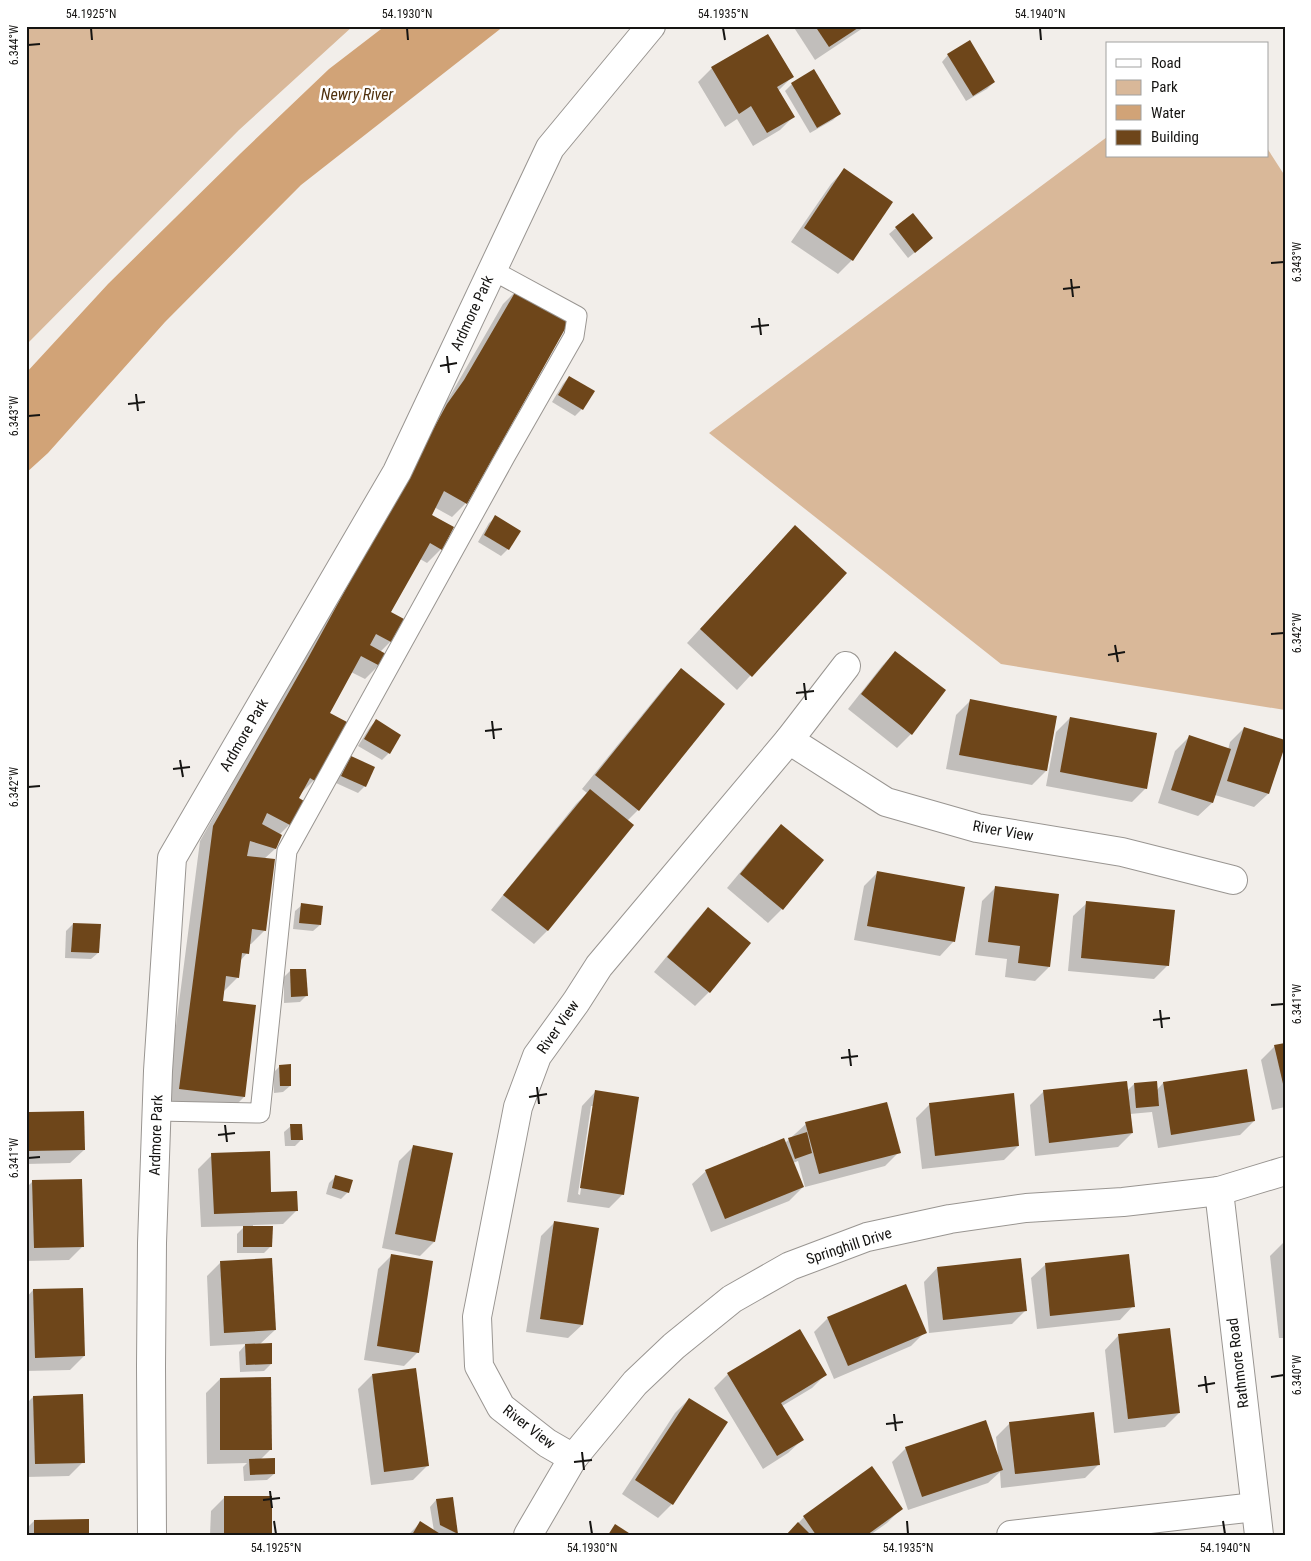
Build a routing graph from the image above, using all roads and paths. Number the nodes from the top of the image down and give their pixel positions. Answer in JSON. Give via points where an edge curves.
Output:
{"nodes":[{"id":1,"x":650,"y":26,"type":"edge"},
{"id":2,"x":492,"y":270,"type":"junction"},
{"id":3,"x":846,"y":666,"type":"dead end"},
{"id":4,"x":789,"y":740,"type":"junction"},
{"id":5,"x":1233,"y":880,"type":"dead end"},
{"id":6,"x":156,"y":1111,"type":"junction"},
{"id":7,"x":1285,"y":1171,"type":"edge"},
{"id":8,"x":1219,"y":1191,"type":"junction"},
{"id":9,"x":573,"y":1458,"type":"junction"},
{"id":10,"x":1255,"y":1507,"type":"junction"},
{"id":11,"x":152,"y":1535,"type":"edge"},
{"id":12,"x":528,"y":1535,"type":"edge"},
{"id":13,"x":1011,"y":1535,"type":"edge"},
{"id":14,"x":1259,"y":1535,"type":"edge"}],
"edges":[{"from":1,"to":2,"type":"street","name":"Ardmore Park","via":[[550,148]]},
{"from":2,"to":6,"type":"street","name":"Ardmore Park","via":[[397,472],[172,858]]},
{"from":2,"to":6,"type":"lane","via":[[577,316],[574,336],[287,851],[260,1113]]},
{"from":3,"to":4,"type":"street","name":"River View"},
{"from":4,"to":5,"type":"street","name":"River View","via":[[886,802],[976,828],[1122,852]]},
{"from":4,"to":9,"type":"street","name":"River View","via":[[599,966],[537,1056],[518,1106],[477,1318],[479,1366],[501,1407],[547,1443]]},
{"from":6,"to":11,"type":"street","name":"Ardmore Park","via":[[151,1348]]},
{"from":7,"to":8,"type":"street","name":"Springhill Drive"},
{"from":8,"to":9,"type":"street","name":"Springhill Drive","via":[[1026,1208],[950,1219],[867,1237],[790,1266],[732,1300],[674,1346],[635,1383]]},
{"from":8,"to":10,"type":"street","name":"Rathmore Road"},
{"from":9,"to":12,"type":"street","name":"Springhill Drive"},
{"from":10,"to":13,"type":"street"},
{"from":10,"to":14,"type":"street","name":"Rathmore Road"}]}
